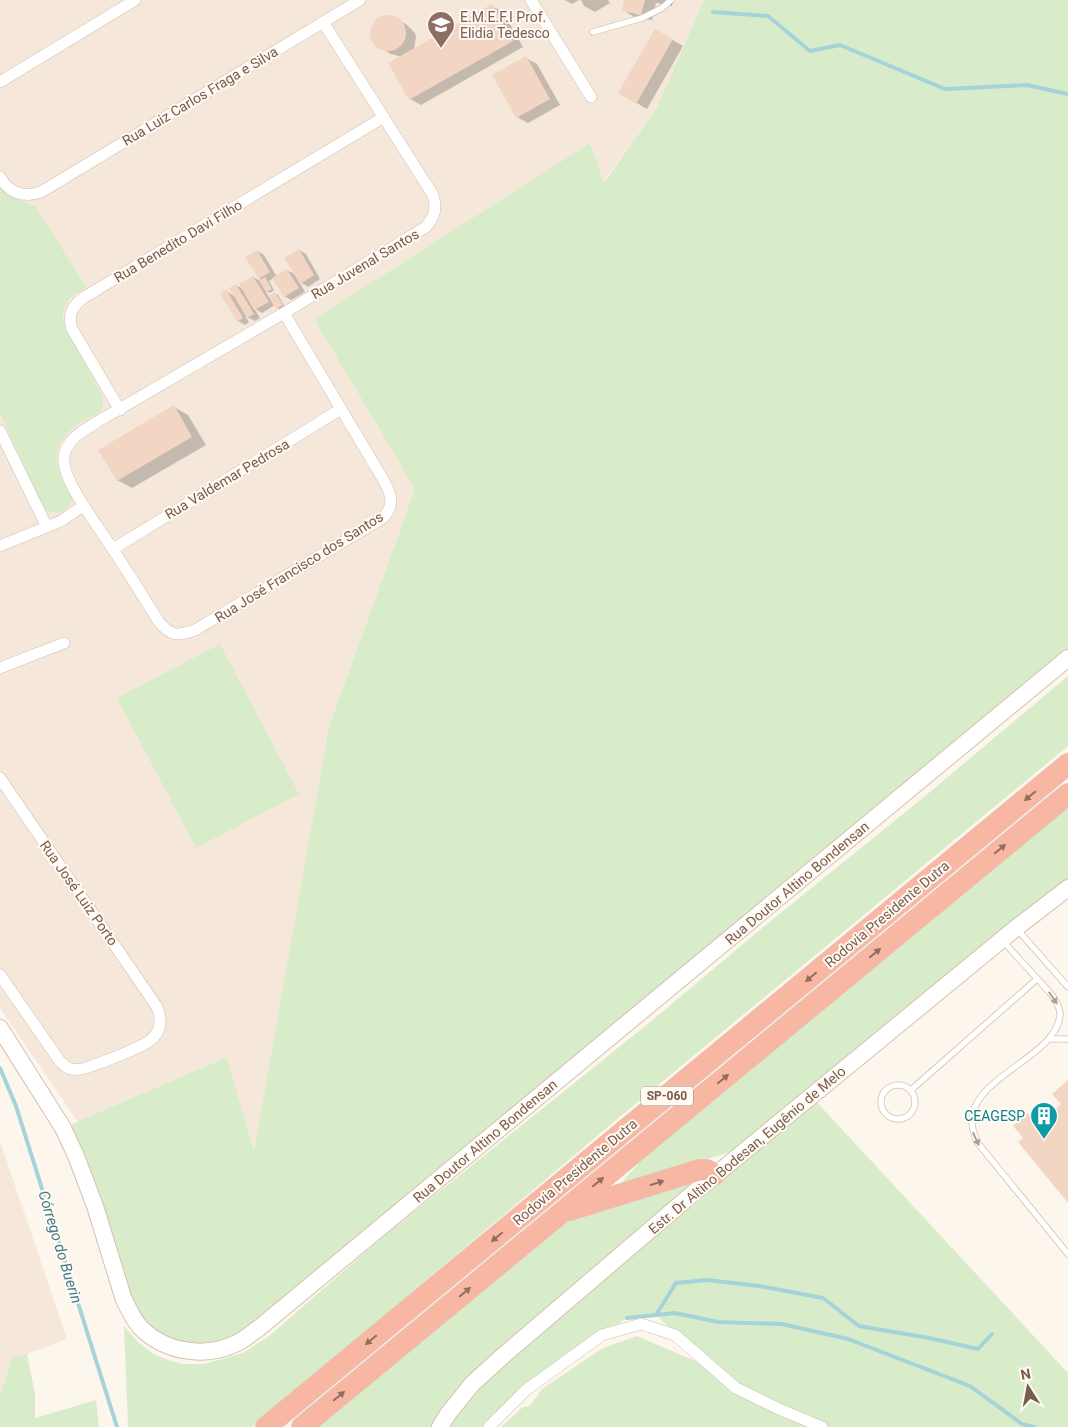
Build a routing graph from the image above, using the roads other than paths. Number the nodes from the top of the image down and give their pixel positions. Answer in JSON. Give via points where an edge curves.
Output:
{"nodes":[{"id":1,"x":135,"y":0,"type":"edge"},
{"id":2,"x":360,"y":0,"type":"edge"},
{"id":3,"x":531,"y":0,"type":"edge"},
{"id":4,"x":671,"y":0,"type":"edge"},
{"id":5,"x":324,"y":22,"type":"junction"},
{"id":6,"x":593,"y":32,"type":"dead end"},
{"id":7,"x":0,"y":82,"type":"edge"},
{"id":8,"x":590,"y":97,"type":"dead end"},
{"id":9,"x":384,"y":117,"type":"junction"},
{"id":10,"x":0,"y":177,"type":"edge"},
{"id":11,"x":284,"y":312,"type":"junction"},
{"id":12,"x":341,"y":409,"type":"junction"},
{"id":13,"x":120,"y":410,"type":"junction"},
{"id":14,"x":0,"y":431,"type":"edge"},
{"id":15,"x":83,"y":506,"type":"junction"},
{"id":16,"x":47,"y":527,"type":"junction"},
{"id":17,"x":0,"y":546,"type":"edge"},
{"id":18,"x":113,"y":549,"type":"junction"},
{"id":19,"x":64,"y":643,"type":"dead end"},
{"id":20,"x":1068,"y":658,"type":"edge"},
{"id":21,"x":0,"y":668,"type":"edge"},
{"id":22,"x":1068,"y":764,"type":"edge"},
{"id":23,"x":0,"y":778,"type":"edge"},
{"id":24,"x":1068,"y":794,"type":"edge"},
{"id":25,"x":1068,"y":888,"type":"edge"},
{"id":26,"x":1016,"y":928,"type":"junction"},
{"id":27,"x":1002,"y":940,"type":"junction"},
{"id":28,"x":0,"y":974,"type":"edge"},
{"id":29,"x":1037,"y":979,"type":"junction"},
{"id":30,"x":1068,"y":987,"type":"edge"},
{"id":31,"x":0,"y":1028,"type":"edge"},
{"id":32,"x":1050,"y":1039,"type":"junction"},
{"id":33,"x":1068,"y":1039,"type":"edge"},
{"id":34,"x":911,"y":1090,"type":"junction"},
{"id":35,"x":714,"y":1176,"type":"junction"},
{"id":36,"x":560,"y":1214,"type":"junction"},
{"id":37,"x":1068,"y":1254,"type":"edge"},
{"id":38,"x":266,"y":1427,"type":"edge"},
{"id":39,"x":302,"y":1427,"type":"edge"},
{"id":40,"x":440,"y":1427,"type":"edge"},
{"id":41,"x":489,"y":1427,"type":"edge"},
{"id":42,"x":822,"y":1427,"type":"edge"}],
"edges":[{"from":1,"to":7,"type":"street"},
{"from":2,"to":5,"type":"street","name":"Rua Luiz Carlos Fraga e Silva"},
{"from":3,"to":8,"type":"street"},
{"from":4,"to":6,"type":"lane","via":[[642,18]]},
{"from":5,"to":9,"type":"street","name":"Rua Juvenal Santos"},
{"from":5,"to":10,"type":"street","name":"Rua Luiz Carlos Fraga e Silva","via":[[41,192],[33,195],[15,193]]},
{"from":9,"to":11,"type":"street","name":"Rua Juvenal Santos","via":[[433,195],[434,217],[426,227]]},
{"from":9,"to":13,"type":"street","name":"Rua Benedito Davi Filho","via":[[75,304],[70,313],[72,329]]},
{"from":11,"to":12,"type":"street","name":"Rua José Francisco dos Santos"},
{"from":11,"to":13,"type":"street","name":"Rua Juvenal Santos"},
{"from":12,"to":18,"type":"street","name":"Rua Valdemar Pedrosa"},
{"from":12,"to":18,"type":"street","name":"Rua José Francisco dos Santos","via":[[388,489],[390,509],[383,518],[195,630],[181,634],[168,632],[159,622]]},
{"from":13,"to":15,"type":"street","name":"Rua Juvenal Santos","via":[[97,422],[67,446],[64,468]]},
{"from":14,"to":16,"type":"street"},
{"from":15,"to":16,"type":"street"},
{"from":15,"to":18,"type":"street","name":"Rua José Francisco dos Santos"},
{"from":16,"to":17,"type":"street"},
{"from":19,"to":21,"type":"street"},
{"from":20,"to":31,"type":"street","name":"Rua Doutor Altino Bondensan","via":[[259,1328],[221,1349],[189,1351],[173,1348],[153,1337],[131,1314],[76,1156],[63,1128]]},
{"from":22,"to":38,"type":"highway","name":"Rodovia Presidente Dutra","number":"SP-060","one_way":true},
{"from":23,"to":28,"type":"street","name":"Rua José Luiz Porto","via":[[157,1007],[160,1026],[155,1037],[146,1044],[96,1065],[71,1069],[59,1060]]},
{"from":36,"to":24,"type":"highway","name":"Rodovia Presidente Dutra","number":"SP-060","one_way":true},
{"from":25,"to":26,"type":"street","name":"Estr. Dr Altino Bodesan, Eugênio de Melo"},
{"from":26,"to":27,"type":"street","name":"Estr. Dr Altino Bodesan, Eugênio de Melo"},
{"from":26,"to":30,"type":"lane"},
{"from":27,"to":29,"type":"lane"},
{"from":27,"to":35,"type":"street","name":"Estr. Dr Altino Bodesan, Eugênio de Melo"},
{"from":29,"to":32,"type":"lane","one_way":true,"via":[[1058,1004],[1060,1015]]},
{"from":29,"to":34,"type":"lane"},
{"from":32,"to":33,"type":"lane"},
{"from":32,"to":37,"type":"lane","one_way":true,"via":[[984,1092],[972,1116],[972,1129],[977,1142]]},
{"from":34,"to":34,"type":"lane","via":[[904,1085],[889,1087],[881,1100],[886,1114],[892,1118],[908,1117],[916,1104]]},
{"from":36,"to":35,"type":"highway","one_way":true,"via":[[699,1170],[710,1170]]},
{"from":35,"to":40,"type":"street","name":"Estr. Dr Altino Bodesan, Eugênio de Melo","via":[[485,1372]]},
{"from":39,"to":36,"type":"highway","name":"Rodovia Presidente Dutra","number":"SP-060","one_way":true},
{"from":41,"to":42,"type":"street","via":[[526,1390],[602,1335],[641,1324],[674,1335],[736,1388]]}]}
